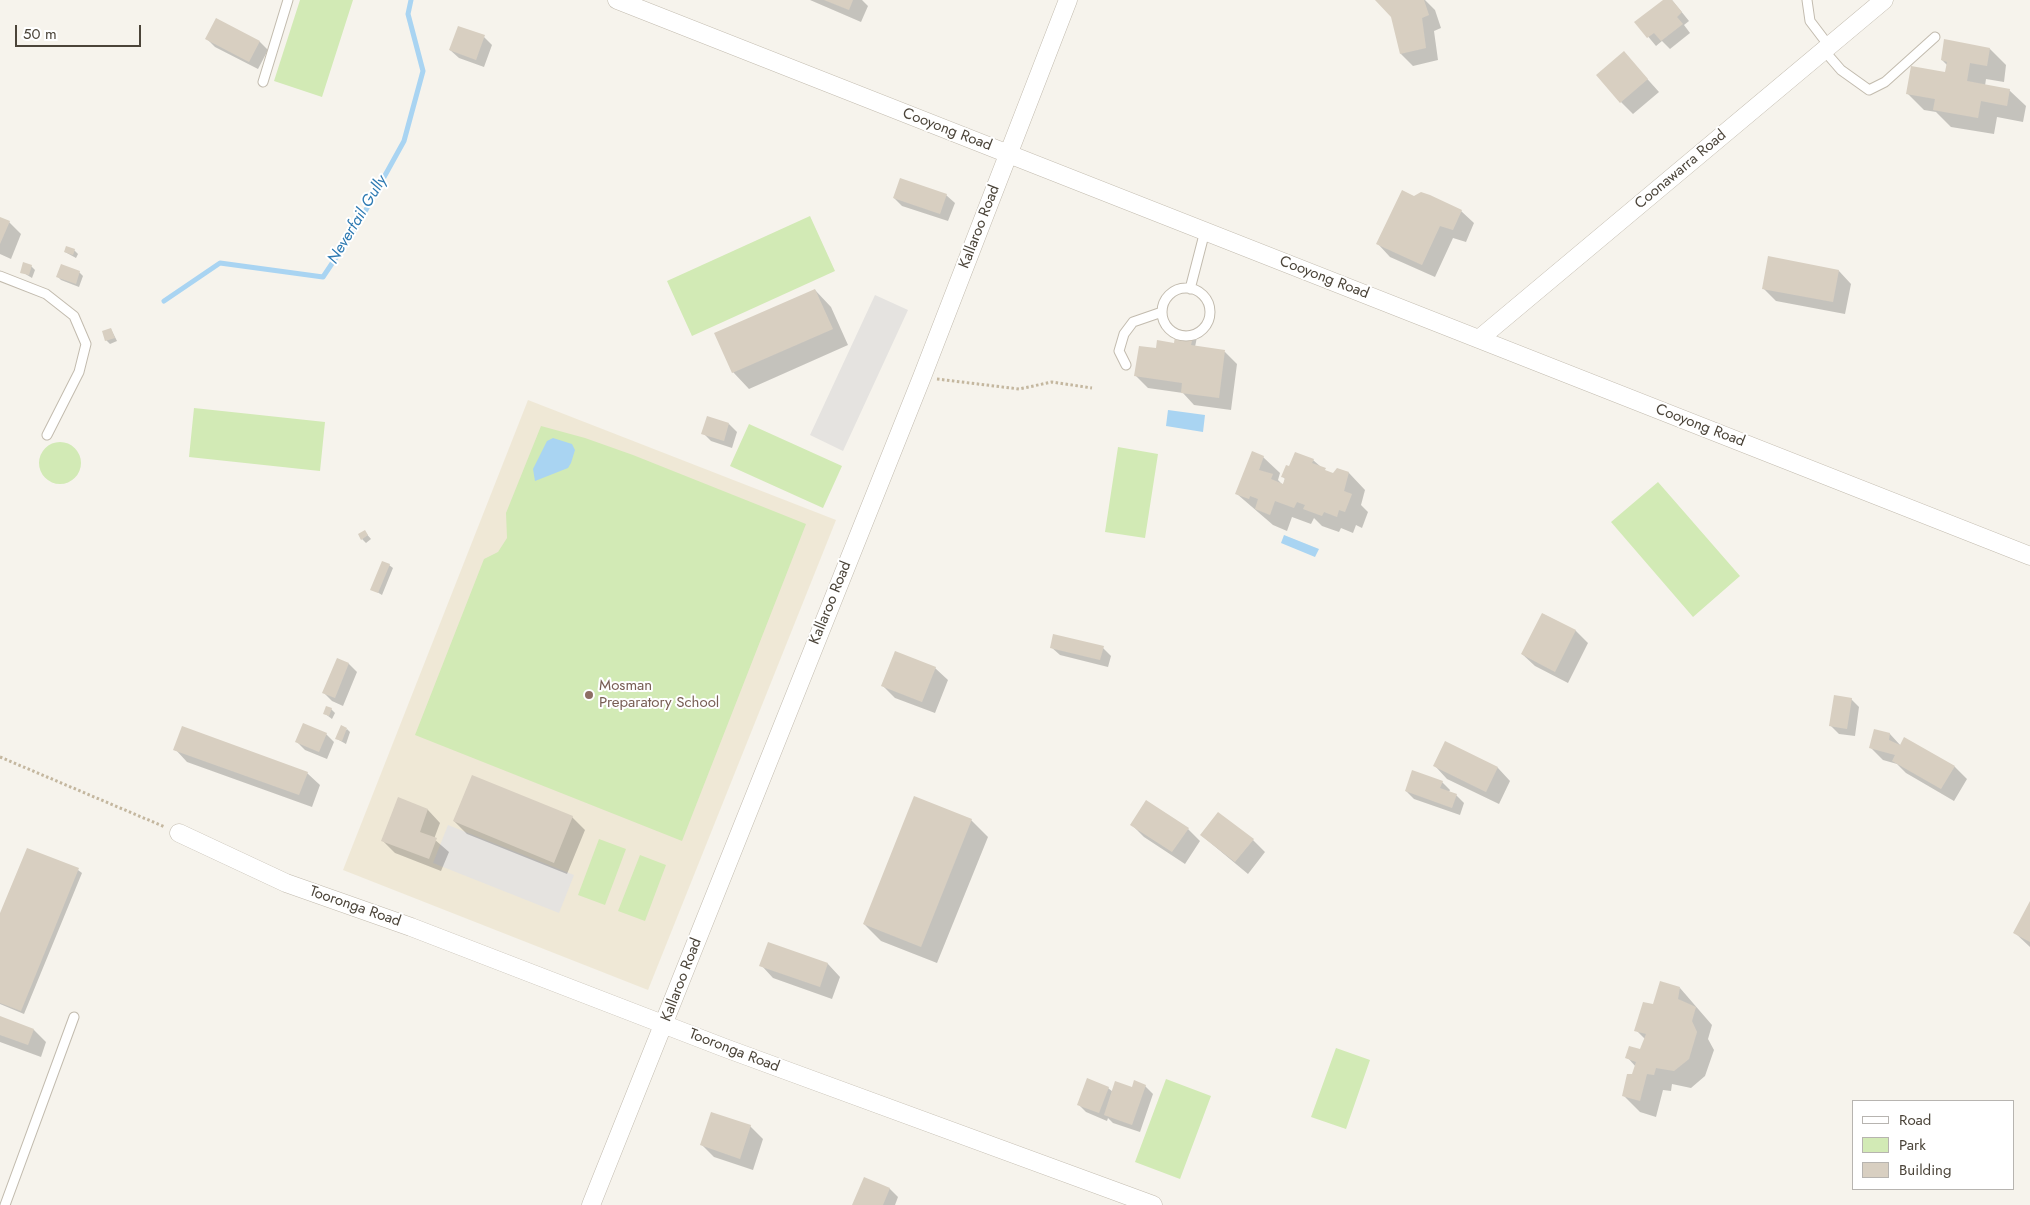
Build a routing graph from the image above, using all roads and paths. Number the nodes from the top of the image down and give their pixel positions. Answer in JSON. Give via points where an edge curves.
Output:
{"nodes":[{"id":1,"x":288,"y":0,"type":"edge"},
{"id":2,"x":617,"y":0,"type":"edge"},
{"id":3,"x":1068,"y":0,"type":"edge"},
{"id":4,"x":1807,"y":0,"type":"edge"},
{"id":5,"x":1884,"y":0,"type":"edge"},
{"id":6,"x":1935,"y":37,"type":"dead end"},
{"id":7,"x":1824,"y":50,"type":"junction"},
{"id":8,"x":263,"y":82,"type":"dead end"},
{"id":9,"x":1008,"y":154,"type":"junction"},
{"id":10,"x":1205,"y":231,"type":"junction"},
{"id":11,"x":0,"y":276,"type":"edge"},
{"id":12,"x":1190,"y":288,"type":"junction"},
{"id":13,"x":1162,"y":312,"type":"junction"},
{"id":14,"x":1479,"y":339,"type":"junction"},
{"id":15,"x":1126,"y":365,"type":"dead end"},
{"id":16,"x":922,"y":377,"type":"junction"},
{"id":17,"x":1092,"y":388,"type":"dead end"},
{"id":18,"x":47,"y":435,"type":"dead end"},
{"id":19,"x":2030,"y":556,"type":"edge"},
{"id":20,"x":0,"y":757,"type":"edge"},
{"id":21,"x":179,"y":833,"type":"joint"},
{"id":22,"x":74,"y":1017,"type":"dead end"},
{"id":23,"x":665,"y":1024,"type":"junction"},
{"id":24,"x":5,"y":1205,"type":"edge"},
{"id":25,"x":591,"y":1205,"type":"edge"},
{"id":26,"x":1152,"y":1205,"type":"edge"}],
"edges":[{"from":1,"to":8,"type":"lane"},
{"from":2,"to":9,"type":"street","name":"Cooyong Road"},
{"from":3,"to":9,"type":"street","name":"Kallaroo Road"},
{"from":4,"to":7,"type":"lane","via":[[1810,21]]},
{"from":5,"to":7,"type":"street","name":"Coonawarra Road"},
{"from":6,"to":7,"type":"lane","via":[[1885,82],[1869,90],[1841,70]]},
{"from":7,"to":14,"type":"street","name":"Coonawarra Road"},
{"from":9,"to":10,"type":"street","name":"Cooyong Road"},
{"from":9,"to":16,"type":"street","name":"Kallaroo Road"},
{"from":10,"to":12,"type":"lane"},
{"from":10,"to":14,"type":"street","name":"Cooyong Road"},
{"from":11,"to":18,"type":"lane","via":[[46,294],[74,316],[86,344],[79,372]]},
{"from":12,"to":13,"type":"lane","via":[[1173,292],[1166,299]]},
{"from":12,"to":13,"type":"lane","via":[[1202,294],[1210,310],[1202,330],[1189,336],[1177,334],[1165,323]]},
{"from":13,"to":15,"type":"lane","via":[[1134,322],[1124,334],[1119,351]]},
{"from":14,"to":19,"type":"street","name":"Cooyong Road"},
{"from":16,"to":17,"type":"path","via":[[1019,389],[1052,382]]},
{"from":16,"to":23,"type":"street","name":"Kallaroo Road","via":[[754,793]]},
{"from":20,"to":21,"type":"path"},
{"from":21,"to":23,"type":"street","name":"Tooronga Road","via":[[286,883]]},
{"from":22,"to":24,"type":"lane"},
{"from":23,"to":25,"type":"street","name":"Kallaroo Road"},
{"from":23,"to":26,"type":"street","name":"Tooronga Road"}]}
